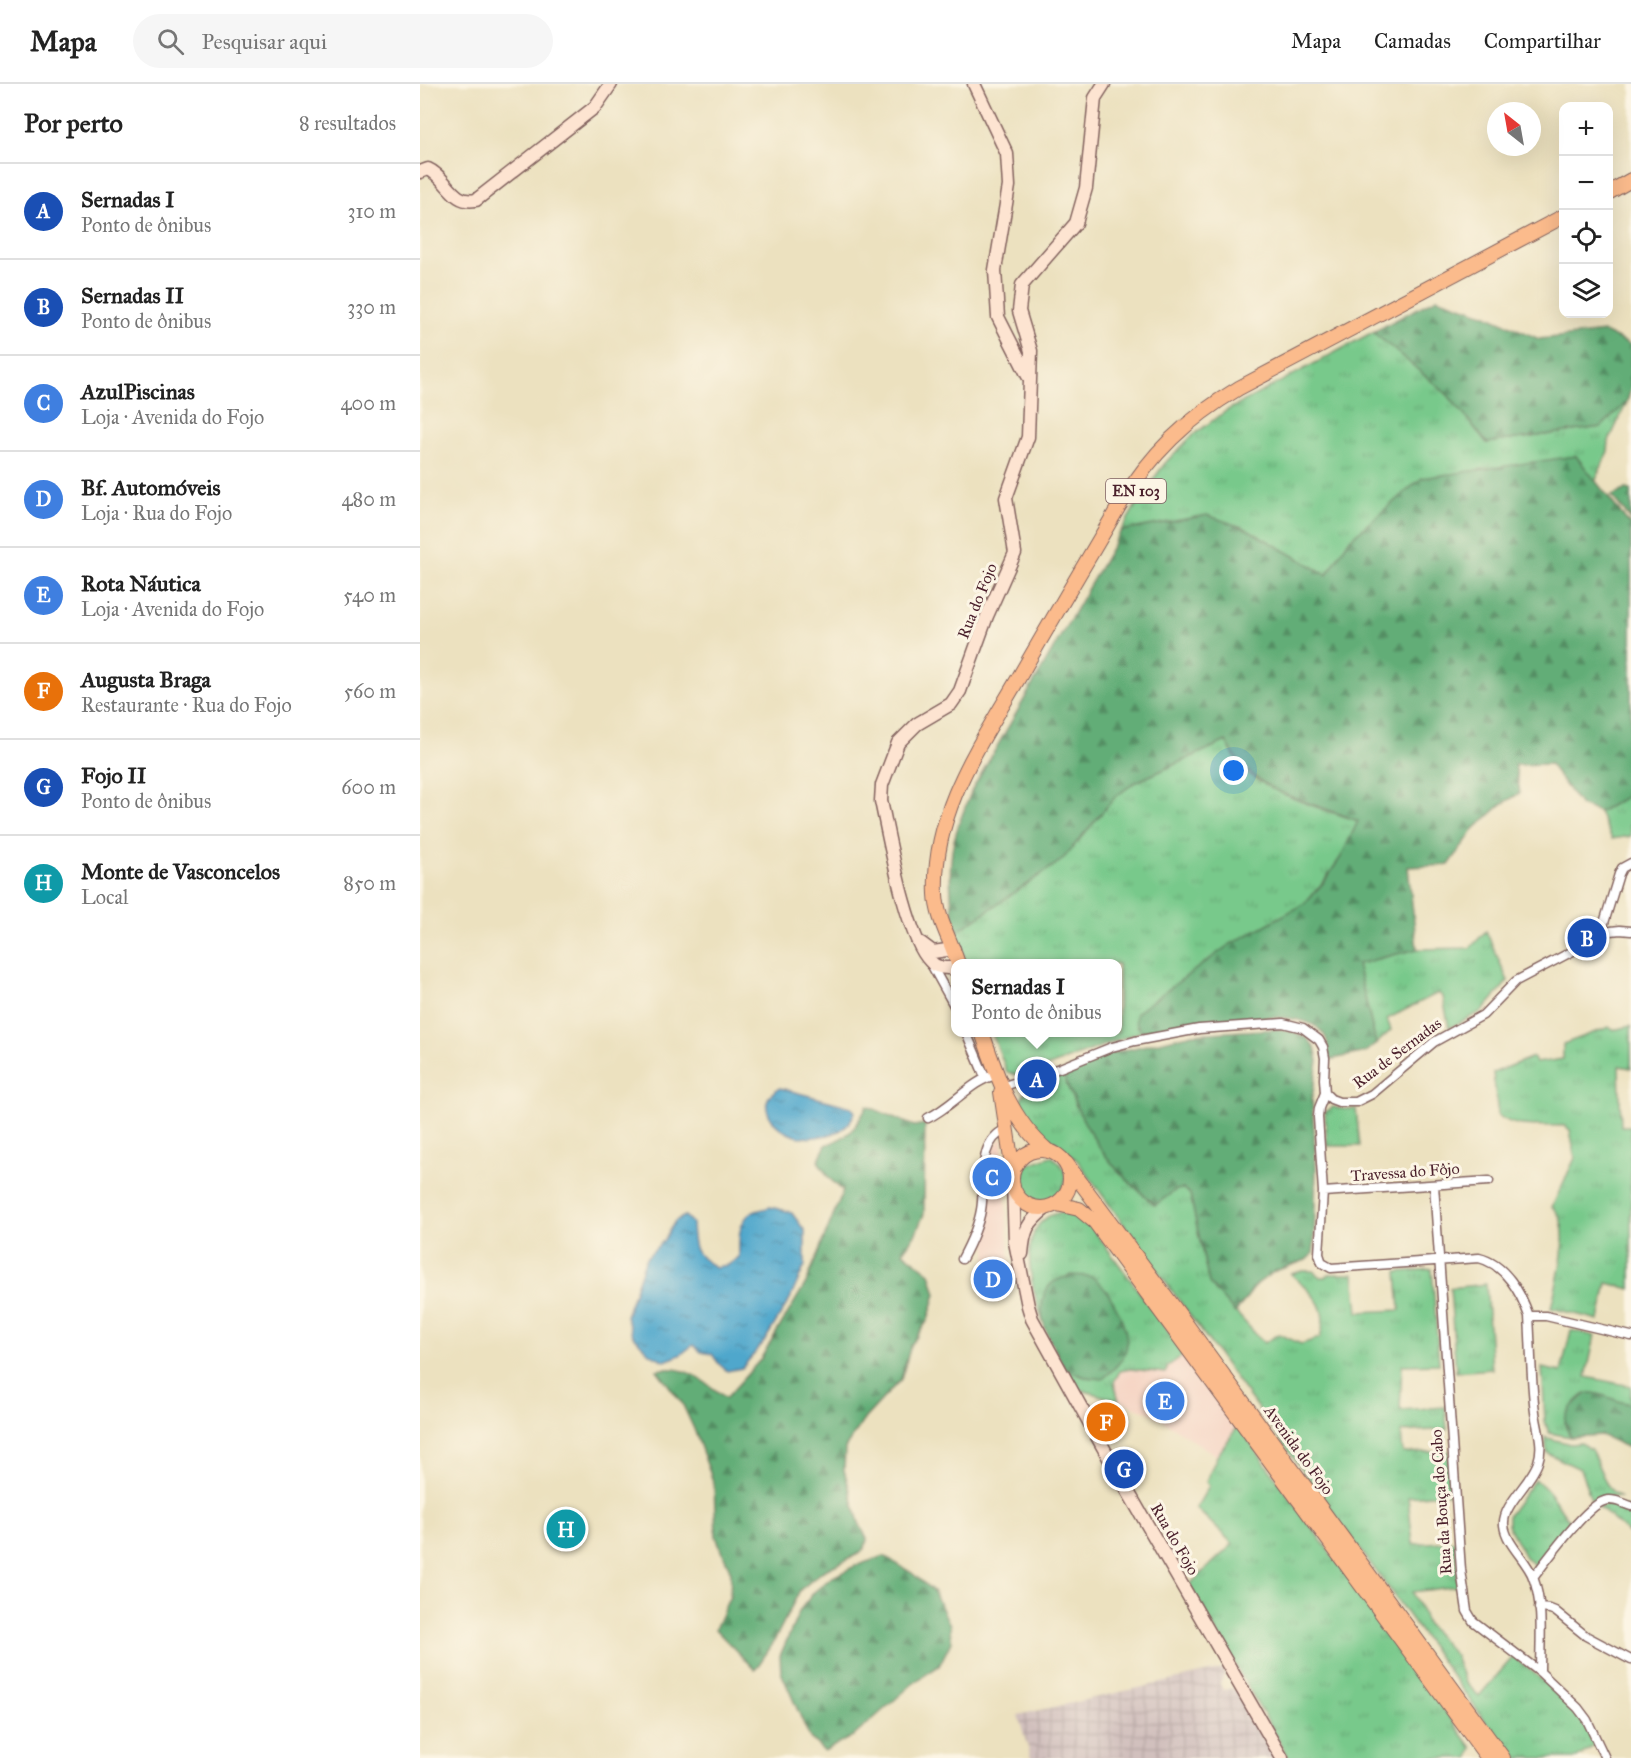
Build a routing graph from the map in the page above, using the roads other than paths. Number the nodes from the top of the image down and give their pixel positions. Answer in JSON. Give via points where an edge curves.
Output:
{"nodes":[{"id":1,"x":611,"y":84,"type":"edge"},
{"id":2,"x":974,"y":84,"type":"edge"},
{"id":3,"x":1104,"y":84,"type":"edge"},
{"id":4,"x":420,"y":172,"type":"edge"},
{"id":5,"x":1631,"y":180,"type":"edge"},
{"id":6,"x":1631,"y":189,"type":"edge"},
{"id":7,"x":1613,"y":190,"type":"edge"},
{"id":8,"x":1613,"y":198,"type":"edge"},
{"id":9,"x":1559,"y":218,"type":"edge"},
{"id":10,"x":1559,"y":226,"type":"edge"},
{"id":11,"x":1029,"y":378,"type":"junction"},
{"id":12,"x":1631,"y":863,"type":"edge"},
{"id":13,"x":1631,"y":931,"type":"edge"},
{"id":14,"x":1600,"y":936,"type":"junction"},
{"id":15,"x":918,"y":941,"type":"junction"},
{"id":16,"x":954,"y":949,"type":"junction"},
{"id":17,"x":957,"y":959,"type":"edge"},
{"id":18,"x":930,"y":961,"type":"junction"},
{"id":19,"x":951,"y":968,"type":"edge"},
{"id":20,"x":951,"y":999,"type":"edge"},
{"id":21,"x":969,"y":1037,"type":"edge"},
{"id":22,"x":983,"y":1037,"type":"edge"},
{"id":23,"x":994,"y":1080,"type":"junction"},
{"id":24,"x":1325,"y":1093,"type":"junction"},
{"id":25,"x":928,"y":1118,"type":"dead end"},
{"id":26,"x":1006,"y":1129,"type":"junction"},
{"id":27,"x":1048,"y":1150,"type":"junction"},
{"id":28,"x":1066,"y":1163,"type":"junction"},
{"id":29,"x":1013,"y":1178,"type":"junction"},
{"id":30,"x":1489,"y":1181,"type":"dead end"},
{"id":31,"x":1434,"y":1185,"type":"junction"},
{"id":32,"x":1323,"y":1192,"type":"junction"},
{"id":33,"x":1051,"y":1206,"type":"junction"},
{"id":34,"x":962,"y":1259,"type":"dead end"},
{"id":35,"x":1439,"y":1260,"type":"junction"},
{"id":36,"x":1021,"y":1268,"type":"junction"},
{"id":37,"x":1529,"y":1316,"type":"junction"},
{"id":38,"x":1631,"y":1336,"type":"edge"},
{"id":39,"x":1631,"y":1506,"type":"edge"},
{"id":40,"x":1533,"y":1578,"type":"junction"},
{"id":41,"x":1539,"y":1608,"type":"junction"},
{"id":42,"x":1631,"y":1660,"type":"edge"},
{"id":43,"x":1540,"y":1672,"type":"junction"},
{"id":44,"x":1282,"y":1758,"type":"edge"},
{"id":45,"x":1488,"y":1758,"type":"edge"},
{"id":46,"x":1503,"y":1758,"type":"edge"},
{"id":47,"x":1605,"y":1758,"type":"edge"}],
"edges":[{"from":1,"to":4,"type":"main road","via":[[595,107],[476,200],[456,196],[434,171]]},
{"from":2,"to":11,"type":"main road","via":[[1007,154],[1009,186],[995,270],[998,317]]},
{"from":3,"to":11,"type":"main road","name":"Rua do Fojo","via":[[1095,98],[1086,188],[1076,223],[1022,285],[1019,311],[1030,351]]},
{"from":5,"to":7,"type":"main road"},
{"from":6,"to":8,"type":"main road"},
{"from":9,"to":16,"type":"main road","number":"EN 103","via":[[1214,403],[1182,428],[1143,469],[954,793],[939,846],[936,895],[940,918]]},
{"from":10,"to":16,"type":"main road","number":"EN 103","via":[[1224,404],[1188,431],[1159,460],[1125,507],[958,803],[945,850],[946,902]]},
{"from":11,"to":15,"type":"main road","name":"Rua do Fojo","via":[[1028,437],[1006,498],[1015,553],[960,691],[951,704],[917,724],[898,742],[882,785],[881,801],[909,921]]},
{"from":12,"to":14,"type":"street","via":[[1618,874]]},
{"from":13,"to":14,"type":"street","name":"Rua de Sernadas"},
{"from":14,"to":24,"type":"street","name":"Rua de Sernadas","via":[[1516,981],[1483,1016],[1434,1042],[1364,1099],[1339,1102]]},
{"from":15,"to":16,"type":"main road","via":[[933,952]]},
{"from":15,"to":18,"type":"main road","name":"Rua do Fojo"},
{"from":16,"to":17,"type":"main road","number":"EN 103"},
{"from":18,"to":19,"type":"main road","via":[[940,968]]},
{"from":18,"to":20,"type":"street"},
{"from":21,"to":23,"type":"street"},
{"from":22,"to":23,"type":"main road"},
{"from":23,"to":24,"type":"street","via":[[1060,1068],[1136,1041],[1269,1022],[1294,1024],[1319,1040],[1325,1058]]},
{"from":23,"to":25,"type":"street"},
{"from":23,"to":26,"type":"main road"},
{"from":23,"to":27,"type":"main road","name":"Avenida do Fojo","via":[[1028,1133]]},
{"from":24,"to":32,"type":"street","via":[[1318,1117]]},
{"from":26,"to":29,"type":"main road"},
{"from":26,"to":34,"type":"street","via":[[995,1137],[986,1156],[981,1209]]},
{"from":27,"to":28,"type":"main road","name":"Avenida do Fojo"},
{"from":27,"to":29,"type":"main road","via":[[1022,1157]]},
{"from":28,"to":33,"type":"main road","via":[[1071,1181],[1064,1198]]},
{"from":28,"to":46,"type":"main road","name":"Avenida do Fojo"},
{"from":29,"to":33,"type":"main road","name":"Avenida do Fojo","via":[[1015,1192],[1028,1205]]},
{"from":29,"to":36,"type":"main road","name":"Rua do Fojo","via":[[1015,1242]]},
{"from":30,"to":31,"type":"street","name":"Travessa do Fôjo"},
{"from":31,"to":32,"type":"street","name":"Travessa do Fôjo"},
{"from":31,"to":35,"type":"street","name":"Rua da Bouça do Cabo"},
{"from":32,"to":35,"type":"street","via":[[1319,1254],[1326,1266]]},
{"from":33,"to":36,"type":"main road","name":"Rua do Fojo","via":[[1026,1228]]},
{"from":33,"to":45,"type":"main road","name":"Avenida do Fojo","via":[[1079,1209],[1095,1221]]},
{"from":35,"to":37,"type":"street","via":[[1479,1258],[1491,1262],[1518,1290]]},
{"from":35,"to":43,"type":"street","name":"Rua da Bouça do Cabo","via":[[1467,1611],[1478,1626]]},
{"from":36,"to":44,"type":"main road","name":"Rua do Fojo","via":[[1028,1306],[1052,1356]]},
{"from":37,"to":38,"type":"street","via":[[1546,1316]]},
{"from":37,"to":40,"type":"street","via":[[1538,1462],[1504,1523]]},
{"from":39,"to":40,"type":"street","via":[[1612,1500],[1600,1502]]},
{"from":40,"to":41,"type":"street"},
{"from":41,"to":42,"type":"street","via":[[1555,1611],[1578,1631]]},
{"from":41,"to":43,"type":"street"},
{"from":43,"to":47,"type":"street","name":"Rua da Bouça do Cabo","via":[[1584,1714]]}]}
